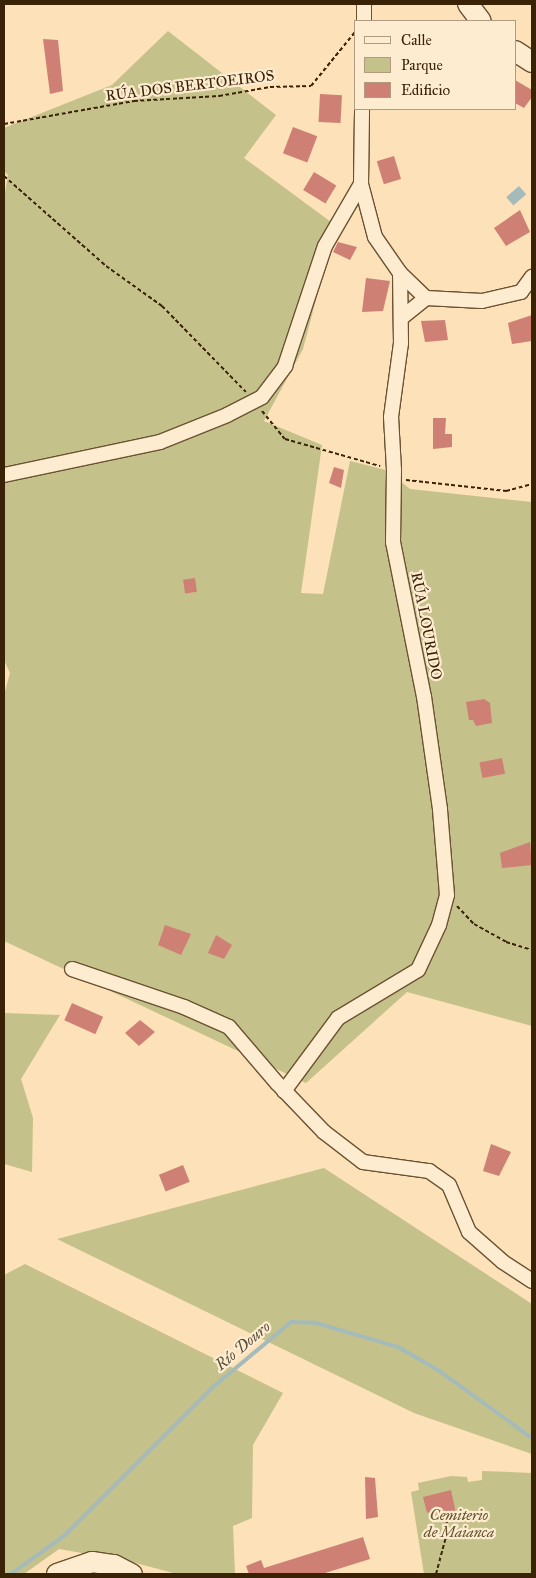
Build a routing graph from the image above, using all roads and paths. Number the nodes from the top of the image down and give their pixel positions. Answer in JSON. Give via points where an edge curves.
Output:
{"nodes":[{"id":1,"x":364,"y":4,"type":"edge"},
{"id":2,"x":468,"y":4,"type":"edge"},
{"id":3,"x":364,"y":20,"type":"edge"},
{"id":4,"x":480,"y":20,"type":"edge"},
{"id":5,"x":354,"y":33,"type":"edge"},
{"id":6,"x":516,"y":51,"type":"edge"},
{"id":7,"x":532,"y":62,"type":"edge"},
{"id":8,"x":362,"y":110,"type":"edge"},
{"id":9,"x":4,"y":124,"type":"edge"},
{"id":10,"x":4,"y":176,"type":"edge"},
{"id":11,"x":361,"y":184,"type":"junction"},
{"id":12,"x":400,"y":273,"type":"junction"},
{"id":13,"x":532,"y":277,"type":"edge"},
{"id":14,"x":426,"y":298,"type":"junction"},
{"id":15,"x":400,"y":318,"type":"junction"},
{"id":16,"x":254,"y":401,"type":"junction"},
{"id":17,"x":394,"y":470,"type":"junction"},
{"id":18,"x":4,"y":475,"type":"edge"},
{"id":19,"x":532,"y":484,"type":"edge"},
{"id":20,"x":447,"y":895,"type":"junction"},
{"id":21,"x":532,"y":950,"type":"edge"},
{"id":22,"x":72,"y":969,"type":"dead end"},
{"id":23,"x":284,"y":1091,"type":"junction"},
{"id":24,"x":532,"y":1281,"type":"edge"},
{"id":25,"x":447,"y":1516,"type":"dead end"},
{"id":26,"x":57,"y":1574,"type":"edge"},
{"id":27,"x":132,"y":1574,"type":"edge"},
{"id":28,"x":436,"y":1574,"type":"edge"}],
"edges":[{"from":1,"to":3,"type":"street"},
{"from":2,"to":4,"type":"street"},
{"from":5,"to":9,"type":"path","name":"RÚA DOS BERTOEIROS","via":[[311,86],[134,101]]},
{"from":6,"to":7,"type":"street"},
{"from":8,"to":11,"type":"street"},
{"from":10,"to":16,"type":"path","via":[[106,266],[162,306]]},
{"from":11,"to":12,"type":"street","via":[[376,237]]},
{"from":11,"to":16,"type":"street","via":[[325,246],[285,366],[262,397]]},
{"from":12,"to":14,"type":"street"},
{"from":12,"to":15,"type":"street","name":"RÚA LOURIDO"},
{"from":13,"to":14,"type":"street","via":[[520,292],[482,301]]},
{"from":14,"to":15,"type":"street"},
{"from":15,"to":17,"type":"street","name":"RÚA LOURIDO","via":[[391,417]]},
{"from":16,"to":17,"type":"path","via":[[285,439]]},
{"from":16,"to":18,"type":"street","via":[[160,442]]},
{"from":17,"to":19,"type":"path","via":[[406,480],[506,491]]},
{"from":17,"to":20,"type":"street","name":"RÚA LOURIDO","via":[[393,542],[424,697],[440,809]]},
{"from":20,"to":21,"type":"path","via":[[474,924],[506,942]]},
{"from":20,"to":23,"type":"street","name":"RÚA LOURIDO","via":[[439,925],[418,970],[338,1018]]},
{"from":22,"to":23,"type":"street","via":[[184,1007],[229,1027]]},
{"from":23,"to":24,"type":"street","via":[[324,1132],[363,1162],[429,1171],[449,1185],[469,1232],[503,1262]]},
{"from":25,"to":28,"type":"path","via":[[446,1536]]},
{"from":26,"to":27,"type":"street","via":[[92,1562],[114,1565]]}]}
